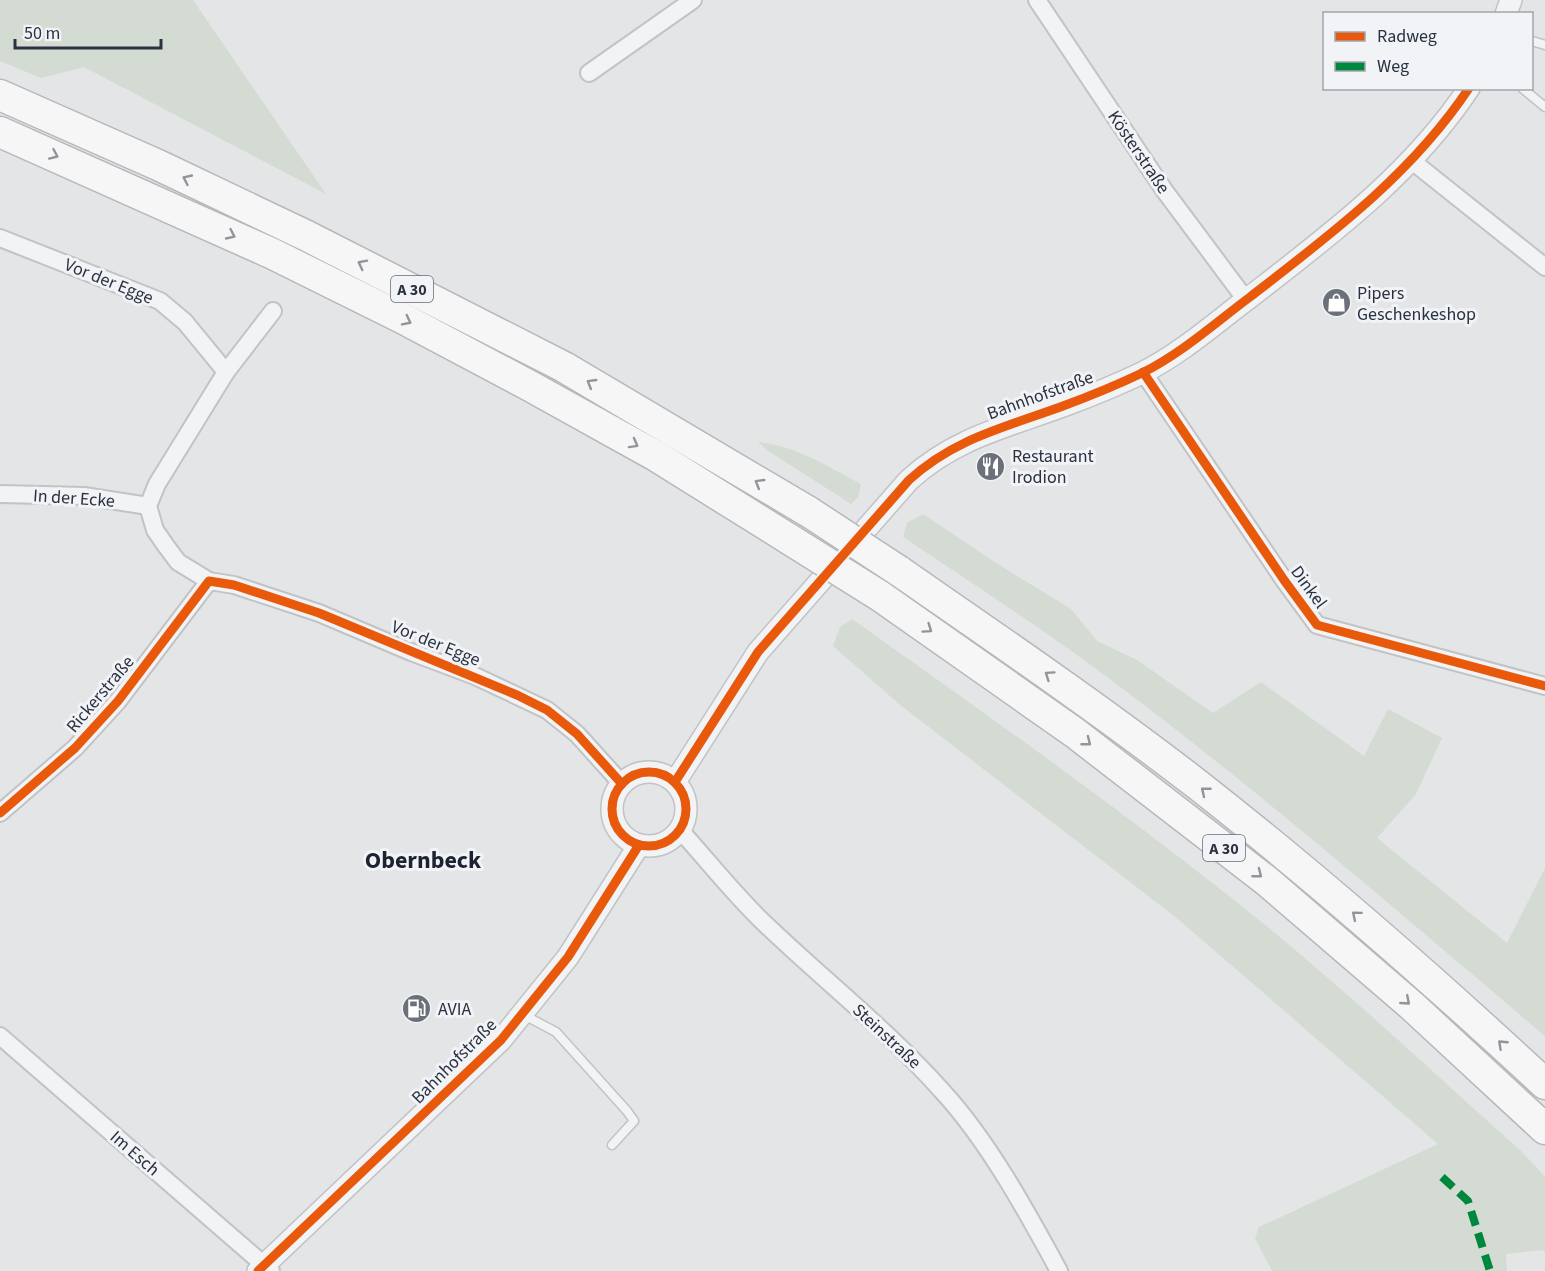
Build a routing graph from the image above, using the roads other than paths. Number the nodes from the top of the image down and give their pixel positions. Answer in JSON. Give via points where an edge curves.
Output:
{"nodes":[{"id":1,"x":693,"y":0,"type":"edge"},
{"id":2,"x":1037,"y":0,"type":"edge"},
{"id":3,"x":589,"y":73,"type":"dead end"},
{"id":4,"x":1468,"y":90,"type":"edge"},
{"id":5,"x":1524,"y":90,"type":"edge"},
{"id":6,"x":0,"y":95,"type":"edge"},
{"id":7,"x":1545,"y":107,"type":"edge"},
{"id":8,"x":0,"y":132,"type":"edge"},
{"id":9,"x":1412,"y":161,"type":"junction"},
{"id":10,"x":0,"y":238,"type":"edge"},
{"id":11,"x":1545,"y":267,"type":"edge"},
{"id":12,"x":1246,"y":300,"type":"junction"},
{"id":13,"x":273,"y":311,"type":"dead end"},
{"id":14,"x":226,"y":372,"type":"junction"},
{"id":15,"x":1143,"y":372,"type":"junction"},
{"id":16,"x":0,"y":494,"type":"edge"},
{"id":17,"x":148,"y":506,"type":"junction"},
{"id":18,"x":209,"y":581,"type":"junction"},
{"id":19,"x":1545,"y":686,"type":"edge"},
{"id":20,"x":675,"y":782,"type":"junction"},
{"id":21,"x":622,"y":784,"type":"junction"},
{"id":22,"x":0,"y":813,"type":"edge"},
{"id":23,"x":680,"y":830,"type":"junction"},
{"id":24,"x":639,"y":844,"type":"junction"},
{"id":25,"x":522,"y":1014,"type":"junction"},
{"id":26,"x":0,"y":1036,"type":"edge"},
{"id":27,"x":1545,"y":1084,"type":"edge"},
{"id":28,"x":1545,"y":1129,"type":"edge"},
{"id":29,"x":612,"y":1145,"type":"dead end"},
{"id":30,"x":264,"y":1269,"type":"edge"},
{"id":31,"x":1059,"y":1271,"type":"edge"}],
"edges":[{"from":1,"to":3,"type":"street"},
{"from":2,"to":12,"type":"street","name":"Kösterstraße","via":[[1164,190]]},
{"from":4,"to":9,"type":"street","name":"Bahnhofstraße"},
{"from":5,"to":7,"type":"lane"},
{"from":27,"to":6,"type":"highway","number":"A 30","one_way":true,"bridge":true,"via":[[1437,984],[1206,792],[1101,712],[809,512],[543,357],[307,236]]},
{"from":8,"to":28,"type":"highway","number":"A 30","one_way":true,"bridge":true,"via":[[263,250],[402,318],[656,456],[880,596],[1075,733],[1268,882],[1411,1005]]},
{"from":9,"to":11,"type":"street"},
{"from":9,"to":12,"type":"street","name":"Bahnhofstraße","via":[[1347,222]]},
{"from":10,"to":14,"type":"street","name":"Vor der Egge","via":[[160,301],[185,322]]},
{"from":12,"to":15,"type":"street","name":"Bahnhofstraße","via":[[1177,354]]},
{"from":13,"to":14,"type":"street"},
{"from":14,"to":17,"type":"street","via":[[157,484]]},
{"from":15,"to":19,"type":"street","name":"Dinkel","via":[[1317,625]]},
{"from":15,"to":20,"type":"street","name":"Bahnhofstraße","via":[[986,433],[928,463],[758,652]]},
{"from":16,"to":17,"type":"street","name":"In der Ecke","via":[[84,496]]},
{"from":17,"to":18,"type":"street","name":"Vor der Egge","via":[[155,530],[178,562]]},
{"from":18,"to":21,"type":"street","name":"Vor der Egge","via":[[234,585],[319,613],[517,695],[547,710],[577,734]]},
{"from":18,"to":22,"type":"street","name":"Rickerstraße","via":[[118,701],[75,748]]},
{"from":20,"to":21,"type":"street","via":[[654,772],[631,777]]},
{"from":20,"to":23,"type":"street","via":[[685,800],[685,820]]},
{"from":21,"to":24,"type":"street","via":[[612,806],[614,819],[619,830]]},
{"from":23,"to":24,"type":"street","via":[[662,844]]},
{"from":23,"to":31,"type":"street","name":"Steinstraße","via":[[760,920],[901,1048],[945,1094],[978,1136]]},
{"from":24,"to":25,"type":"street","name":"Bahnhofstraße","via":[[568,957]]},
{"from":25,"to":29,"type":"lane","via":[[556,1032],[634,1121]]},
{"from":25,"to":30,"type":"street","name":"Bahnhofstraße","via":[[501,1040]]},
{"from":26,"to":30,"type":"street","name":"Im Esch"}]}
